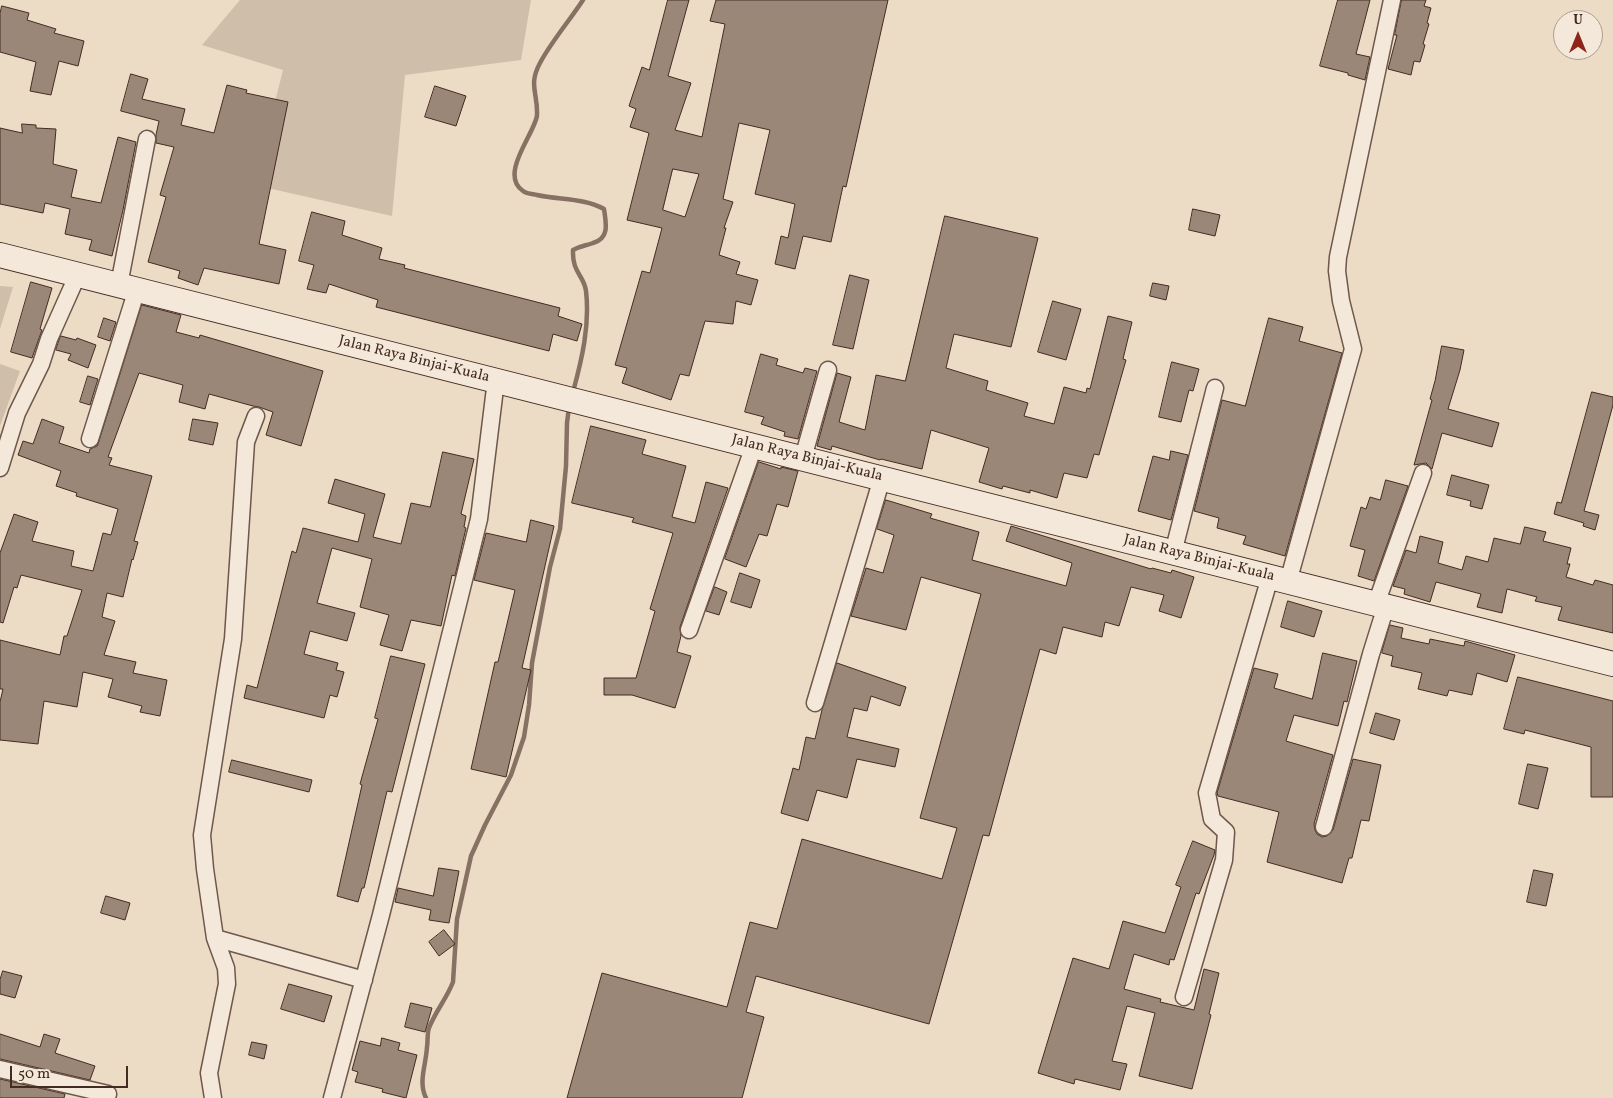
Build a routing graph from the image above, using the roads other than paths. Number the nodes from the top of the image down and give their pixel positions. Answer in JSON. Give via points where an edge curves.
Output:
{"nodes":[{"id":1,"x":1392,"y":0,"type":"edge"},
{"id":2,"x":148,"y":139,"type":"dead end"},
{"id":3,"x":0,"y":255,"type":"edge"},
{"id":4,"x":78,"y":274,"type":"junction"},
{"id":5,"x":128,"y":287,"type":"junction"},
{"id":6,"x":828,"y":370,"type":"dead end"},
{"id":7,"x":496,"y":380,"type":"junction"},
{"id":8,"x":1215,"y":388,"type":"dead end"},
{"id":9,"x":256,"y":416,"type":"dead end"},
{"id":10,"x":90,"y":439,"type":"dead end"},
{"id":11,"x":754,"y":446,"type":"junction"},
{"id":12,"x":803,"y":458,"type":"junction"},
{"id":13,"x":0,"y":468,"type":"edge"},
{"id":14,"x":1423,"y":472,"type":"dead end"},
{"id":15,"x":882,"y":478,"type":"junction"},
{"id":16,"x":1173,"y":553,"type":"junction"},
{"id":17,"x":1279,"y":580,"type":"junction"},
{"id":18,"x":1381,"y":605,"type":"junction"},
{"id":19,"x":689,"y":630,"type":"dead end"},
{"id":20,"x":1613,"y":664,"type":"edge"},
{"id":21,"x":815,"y":703,"type":"dead end"},
{"id":22,"x":1324,"y":827,"type":"dead end"},
{"id":23,"x":215,"y":938,"type":"junction"},
{"id":24,"x":364,"y":980,"type":"junction"},
{"id":25,"x":1184,"y":997,"type":"dead end"},
{"id":26,"x":0,"y":1069,"type":"edge"},
{"id":27,"x":108,"y":1094,"type":"dead end"},
{"id":28,"x":213,"y":1098,"type":"edge"},
{"id":29,"x":332,"y":1098,"type":"edge"}],
"edges":[{"from":1,"to":17,"type":"street","via":[[1338,257],[1341,301],[1353,349]]},
{"from":2,"to":5,"type":"street"},
{"from":3,"to":4,"type":"main road","name":"Jalan Raya Binjai-Kuala"},
{"from":4,"to":5,"type":"main road","name":"Jalan Raya Binjai-Kuala"},
{"from":4,"to":13,"type":"street","via":[[17,413]]},
{"from":5,"to":7,"type":"main road","name":"Jalan Raya Binjai-Kuala"},
{"from":5,"to":10,"type":"street"},
{"from":6,"to":12,"type":"street"},
{"from":7,"to":11,"type":"main road","name":"Jalan Raya Binjai-Kuala"},
{"from":7,"to":24,"type":"street","via":[[478,519]]},
{"from":8,"to":16,"type":"street"},
{"from":9,"to":23,"type":"street","via":[[246,442],[233,640],[202,835]]},
{"from":11,"to":12,"type":"main road","name":"Jalan Raya Binjai-Kuala"},
{"from":11,"to":19,"type":"street"},
{"from":12,"to":15,"type":"main road","name":"Jalan Raya Binjai-Kuala"},
{"from":14,"to":18,"type":"street"},
{"from":15,"to":16,"type":"main road","name":"Jalan Raya Binjai-Kuala"},
{"from":15,"to":21,"type":"street"},
{"from":16,"to":17,"type":"main road","name":"Jalan Raya Binjai-Kuala"},
{"from":17,"to":18,"type":"main road","name":"Jalan Raya Binjai-Kuala"},
{"from":17,"to":25,"type":"street","via":[[1207,793],[1212,819],[1226,832],[1224,860]]},
{"from":18,"to":20,"type":"main road","name":"Jalan Raya Binjai-Kuala"},
{"from":18,"to":22,"type":"street"},
{"from":23,"to":24,"type":"street"},
{"from":23,"to":28,"type":"street","via":[[226,968],[227,984],[209,1073]]},
{"from":24,"to":29,"type":"street"},
{"from":26,"to":27,"type":"street"}]}
